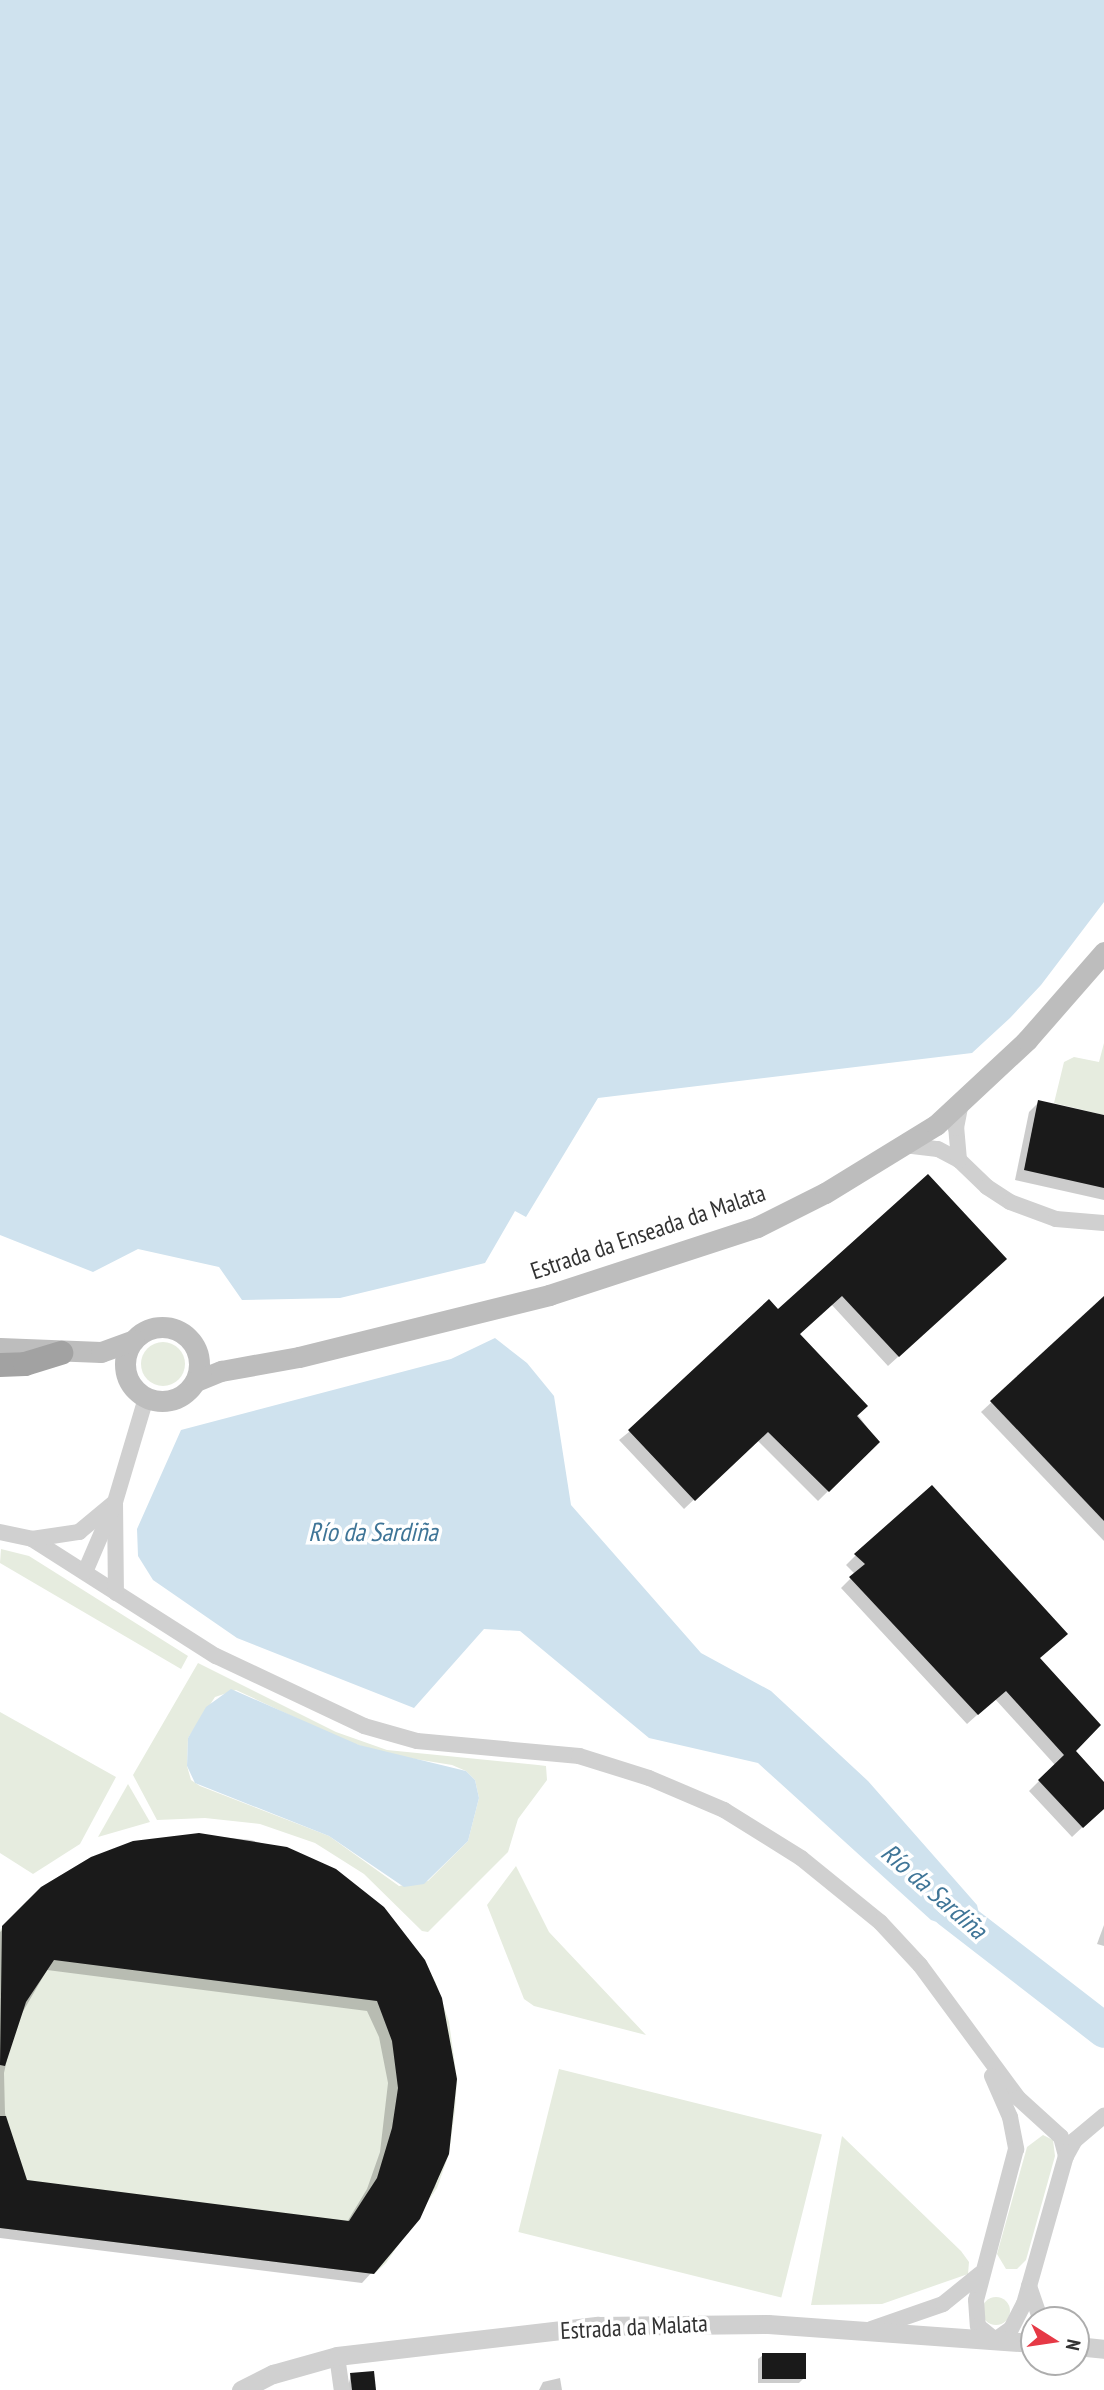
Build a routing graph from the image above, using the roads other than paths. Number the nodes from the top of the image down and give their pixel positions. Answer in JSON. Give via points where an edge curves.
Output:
{"nodes":[{"id":1,"x":1104,"y":952,"type":"edge"},
{"id":2,"x":961,"y":1103,"type":"junction"},
{"id":3,"x":904,"y":1145,"type":"junction"},
{"id":4,"x":959,"y":1160,"type":"junction"},
{"id":5,"x":1104,"y":1223,"type":"edge"},
{"id":6,"x":134,"y":1340,"type":"junction"},
{"id":7,"x":191,"y":1341,"type":"junction"},
{"id":8,"x":0,"y":1348,"type":"edge"},
{"id":9,"x":67,"y":1353,"type":"junction"},
{"id":10,"x":0,"y":1365,"type":"edge"},
{"id":11,"x":244,"y":1365,"type":"junction"},
{"id":12,"x":196,"y":1381,"type":"junction"},
{"id":13,"x":130,"y":1383,"type":"junction"},
{"id":14,"x":146,"y":1398,"type":"junction"},
{"id":15,"x":115,"y":1502,"type":"junction"},
{"id":16,"x":0,"y":1532,"type":"edge"},
{"id":17,"x":32,"y":1539,"type":"junction"},
{"id":18,"x":85,"y":1572,"type":"junction"},
{"id":19,"x":116,"y":1593,"type":"junction"},
{"id":20,"x":976,"y":2040,"type":"junction"},
{"id":21,"x":1104,"y":2116,"type":"edge"},
{"id":22,"x":1066,"y":2156,"type":"junction"},
{"id":23,"x":982,"y":2272,"type":"junction"},
{"id":24,"x":1030,"y":2286,"type":"junction"},
{"id":25,"x":1036,"y":2306,"type":"edge"},
{"id":26,"x":865,"y":2330,"type":"junction"},
{"id":27,"x":995,"y":2340,"type":"junction"},
{"id":28,"x":1020,"y":2342,"type":"edge"},
{"id":29,"x":337,"y":2356,"type":"junction"},
{"id":30,"x":241,"y":2390,"type":"edge"},
{"id":31,"x":342,"y":2390,"type":"edge"}],
"edges":[{"from":1,"to":2,"type":"main road","name":"Estrada da Enseada da Malata","via":[[1027,1040]]},
{"from":2,"to":3,"type":"main road","name":"Estrada da Enseada da Malata"},
{"from":2,"to":4,"type":"street","via":[[956,1128]]},
{"from":3,"to":4,"type":"street","via":[[938,1149]]},
{"from":3,"to":11,"type":"main road","name":"Estrada da Enseada da Malata","via":[[757,1227],[673,1257],[549,1296],[299,1357]]},
{"from":4,"to":5,"type":"street","via":[[1010,1202],[1056,1219]]},
{"from":6,"to":7,"type":"main road","via":[[163,1327]]},
{"from":6,"to":9,"type":"main road","via":[[101,1352]]},
{"from":6,"to":13,"type":"main road","via":[[124,1361]]},
{"from":7,"to":11,"type":"main road"},
{"from":7,"to":12,"type":"main road","via":[[199,1364]]},
{"from":8,"to":9,"type":"main road"},
{"from":9,"to":10,"type":"highway"},
{"from":9,"to":13,"type":"main road"},
{"from":11,"to":12,"type":"main road","name":"Estrada da Enseada da Malata"},
{"from":12,"to":14,"type":"main road","via":[[170,1401]]},
{"from":13,"to":14,"type":"main road"},
{"from":14,"to":15,"type":"street"},
{"from":15,"to":17,"type":"street","via":[[79,1532]]},
{"from":15,"to":18,"type":"street"},
{"from":15,"to":19,"type":"street"},
{"from":16,"to":17,"type":"street"},
{"from":17,"to":18,"type":"street"},
{"from":18,"to":19,"type":"street"},
{"from":19,"to":20,"type":"street","via":[[259,1680],[372,1729],[417,1741],[579,1756],[649,1778],[724,1810],[802,1858],[864,1908],[920,1965]]},
{"from":20,"to":22,"type":"street","via":[[1018,2098],[1061,2137]]},
{"from":20,"to":23,"type":"street","via":[[1010,2117],[1016,2149]]},
{"from":21,"to":22,"type":"street","via":[[1075,2140]]},
{"from":22,"to":24,"type":"street"},
{"from":23,"to":26,"type":"street","via":[[943,2304]]},
{"from":23,"to":27,"type":"street","via":[[976,2320]]},
{"from":24,"to":25,"type":"street"},
{"from":24,"to":27,"type":"street","via":[[1011,2329]]},
{"from":26,"to":27,"type":"street","name":"Estrada da Malata"},
{"from":26,"to":29,"type":"street","name":"Estrada da Malata","via":[[768,2324],[598,2326]]},
{"from":27,"to":28,"type":"street","name":"Estrada da Malata"},
{"from":29,"to":30,"type":"street","name":"Estrada da Malata","via":[[273,2374]]},
{"from":29,"to":31,"type":"street"}]}
